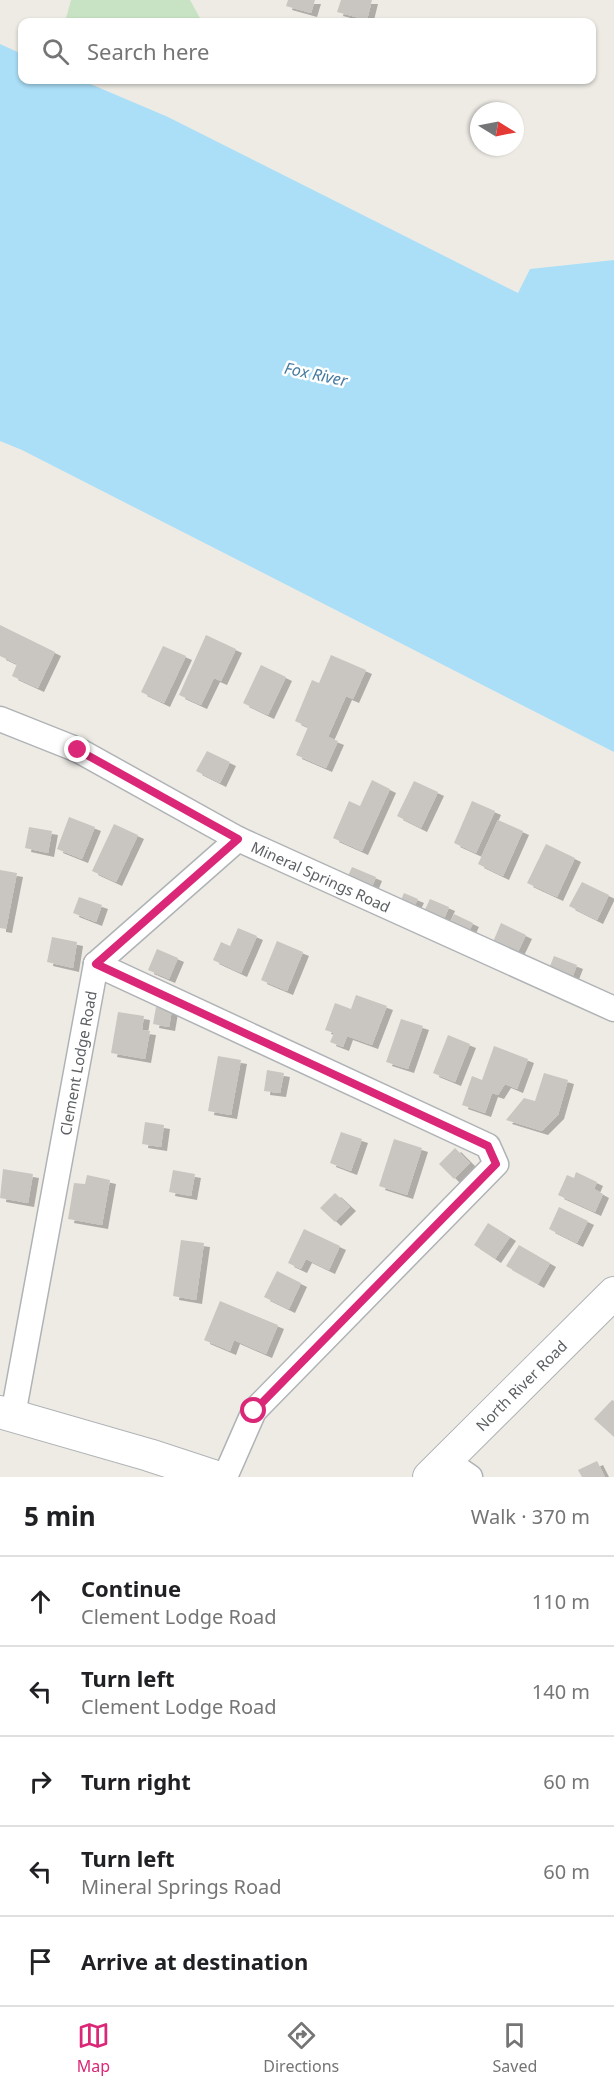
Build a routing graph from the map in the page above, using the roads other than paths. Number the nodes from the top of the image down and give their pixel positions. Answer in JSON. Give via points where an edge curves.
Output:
{"nodes":[{"id":1,"x":0,"y":719,"type":"edge"},
{"id":2,"x":238,"y":839,"type":"junction"},
{"id":3,"x":96,"y":964,"type":"junction"},
{"id":4,"x":614,"y":1009,"type":"edge"},
{"id":5,"x":614,"y":1293,"type":"edge"},
{"id":6,"x":6,"y":1414,"type":"edge"},
{"id":7,"x":449,"y":1472,"type":"edge"},
{"id":8,"x":216,"y":1477,"type":"edge"},
{"id":9,"x":225,"y":1477,"type":"edge"}],
"edges":[{"from":1,"to":2,"type":"street","name":"Mineral Springs Road","via":[[78,750]]},
{"from":2,"to":3,"type":"street"},
{"from":2,"to":4,"type":"street","name":"Mineral Springs Road"},
{"from":3,"to":6,"type":"street","name":"Clement Lodge Road"},
{"from":3,"to":9,"type":"street","via":[[488,1146],[496,1164],[254,1411]]},
{"from":5,"to":7,"type":"street","name":"North River Road"},
{"from":6,"to":8,"type":"street"}]}
